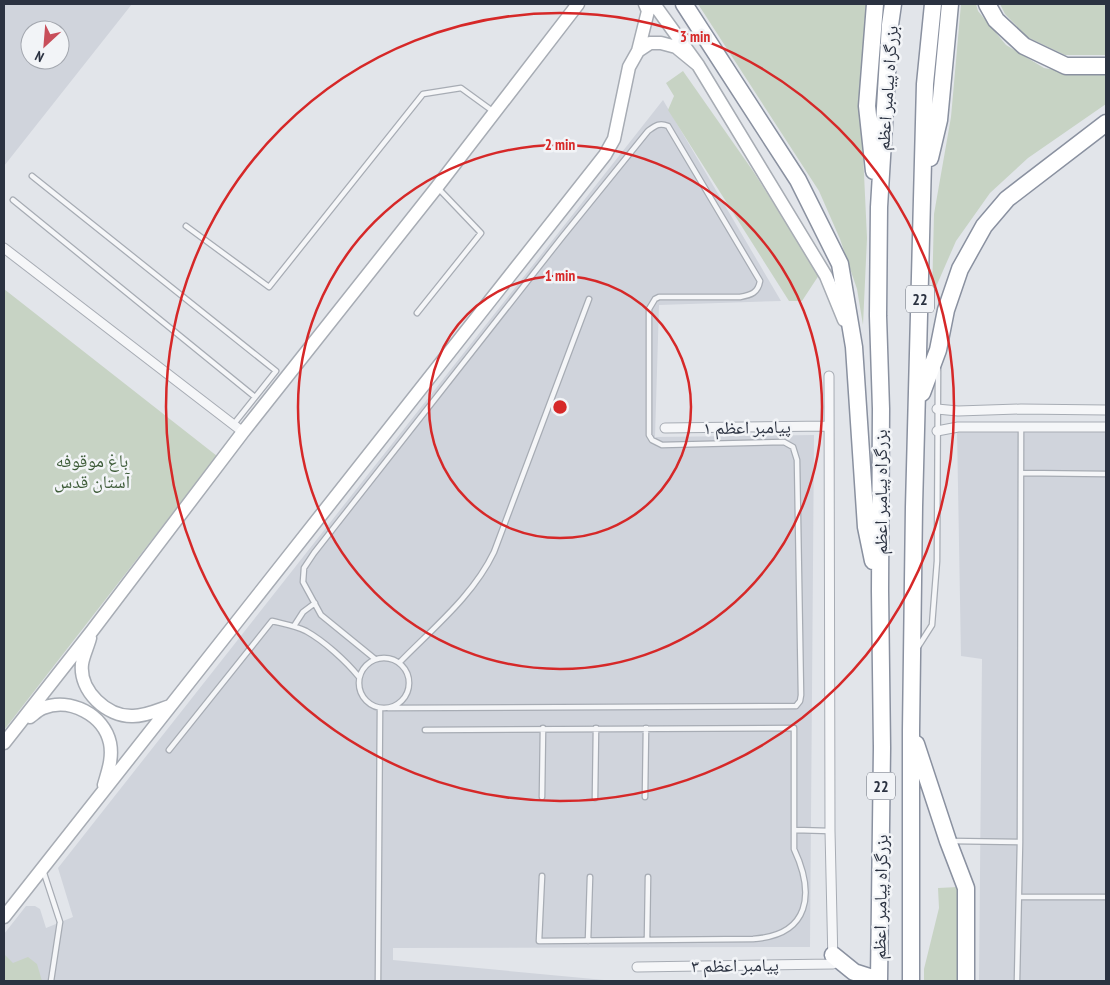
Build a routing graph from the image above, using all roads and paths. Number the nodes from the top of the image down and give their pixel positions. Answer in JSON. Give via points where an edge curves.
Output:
{"nodes":[{"id":1,"x":578,"y":4,"type":"edge"},
{"id":2,"x":645,"y":4,"type":"edge"},
{"id":3,"x":654,"y":4,"type":"edge"},
{"id":4,"x":684,"y":4,"type":"edge"},
{"id":5,"x":875,"y":4,"type":"edge"},
{"id":6,"x":893,"y":4,"type":"edge"},
{"id":7,"x":933,"y":4,"type":"edge"},
{"id":8,"x":950,"y":4,"type":"edge"},
{"id":9,"x":987,"y":4,"type":"edge"},
{"id":10,"x":638,"y":51,"type":"junction"},
{"id":11,"x":698,"y":65,"type":"junction"},
{"id":12,"x":1106,"y":66,"type":"edge"},
{"id":13,"x":494,"y":113,"type":"junction"},
{"id":14,"x":1106,"y":123,"type":"edge"},
{"id":15,"x":1106,"y":129,"type":"edge"},
{"id":16,"x":1088,"y":138,"type":"junction"},
{"id":17,"x":32,"y":176,"type":"dead end"},
{"id":18,"x":437,"y":188,"type":"junction"},
{"id":19,"x":922,"y":192,"type":"junction"},
{"id":20,"x":13,"y":200,"type":"dead end"},
{"id":21,"x":879,"y":207,"type":"junction"},
{"id":22,"x":186,"y":226,"type":"dead end"},
{"id":23,"x":4,"y":248,"type":"edge"},
{"id":24,"x":589,"y":299,"type":"dead end"},
{"id":25,"x":418,"y":313,"type":"dead end"},
{"id":26,"x":854,"y":347,"type":"junction"},
{"id":27,"x":938,"y":350,"type":"junction"},
{"id":28,"x":829,"y":376,"type":"dead end"},
{"id":29,"x":255,"y":397,"type":"junction"},
{"id":30,"x":917,"y":406,"type":"junction"},
{"id":31,"x":937,"y":409,"type":"junction"},
{"id":32,"x":1021,"y":409,"type":"junction"},
{"id":33,"x":1106,"y":410,"type":"edge"},
{"id":34,"x":829,"y":426,"type":"junction"},
{"id":35,"x":1106,"y":427,"type":"edge"},
{"id":36,"x":238,"y":428,"type":"junction"},
{"id":37,"x":665,"y":428,"type":"dead end"},
{"id":38,"x":1021,"y":429,"type":"junction"},
{"id":39,"x":937,"y":432,"type":"junction"},
{"id":40,"x":1021,"y":473,"type":"junction"},
{"id":41,"x":1106,"y":474,"type":"edge"},
{"id":42,"x":880,"y":591,"type":"junction"},
{"id":43,"x":315,"y":604,"type":"junction"},
{"id":44,"x":294,"y":626,"type":"junction"},
{"id":45,"x":92,"y":631,"type":"junction"},
{"id":46,"x":912,"y":656,"type":"junction"},
{"id":47,"x":375,"y":659,"type":"junction"},
{"id":48,"x":399,"y":663,"type":"junction"},
{"id":49,"x":359,"y":677,"type":"junction"},
{"id":50,"x":170,"y":706,"type":"junction"},
{"id":51,"x":380,"y":708,"type":"junction"},
{"id":52,"x":388,"y":708,"type":"junction"},
{"id":53,"x":18,"y":725,"type":"junction"},
{"id":54,"x":543,"y":728,"type":"junction"},
{"id":55,"x":596,"y":728,"type":"junction"},
{"id":56,"x":646,"y":728,"type":"junction"},
{"id":57,"x":425,"y":730,"type":"dead end"},
{"id":58,"x":911,"y":730,"type":"junction"},
{"id":59,"x":4,"y":744,"type":"edge"},
{"id":60,"x":169,"y":750,"type":"dead end"},
{"id":61,"x":102,"y":793,"type":"junction"},
{"id":62,"x":542,"y":797,"type":"dead end"},
{"id":63,"x":645,"y":797,"type":"dead end"},
{"id":64,"x":595,"y":798,"type":"dead end"},
{"id":65,"x":795,"y":830,"type":"junction"},
{"id":66,"x":830,"y":831,"type":"junction"},
{"id":67,"x":948,"y":841,"type":"junction"},
{"id":68,"x":1020,"y":842,"type":"junction"},
{"id":69,"x":42,"y":869,"type":"junction"},
{"id":70,"x":542,"y":876,"type":"dead end"},
{"id":71,"x":590,"y":876,"type":"dead end"},
{"id":72,"x":648,"y":877,"type":"dead end"},
{"id":73,"x":1019,"y":897,"type":"junction"},
{"id":74,"x":1106,"y":897,"type":"edge"},
{"id":75,"x":4,"y":917,"type":"edge"},
{"id":76,"x":647,"y":940,"type":"junction"},
{"id":77,"x":588,"y":941,"type":"junction"},
{"id":78,"x":833,"y":959,"type":"junction"},
{"id":79,"x":637,"y":967,"type":"dead end"},
{"id":80,"x":51,"y":981,"type":"edge"},
{"id":81,"x":378,"y":981,"type":"edge"},
{"id":82,"x":858,"y":981,"type":"edge"},
{"id":83,"x":879,"y":981,"type":"edge"},
{"id":84,"x":911,"y":981,"type":"edge"},
{"id":85,"x":966,"y":981,"type":"edge"},
{"id":86,"x":1017,"y":981,"type":"edge"}],
"edges":[{"from":1,"to":13,"type":"street"},
{"from":2,"to":10,"type":"street","via":[[648,11]]},
{"from":3,"to":11,"type":"street"},
{"from":4,"to":26,"type":"highway","via":[[798,180],[840,264]]},
{"from":5,"to":21,"type":"highway","via":[[867,106]]},
{"from":6,"to":21,"type":"highway","name":"بزرگراه پیامبر اعظم"},
{"from":7,"to":19,"type":"highway","name":"بزرگراه پیامبر اعظم","via":[[925,84]]},
{"from":8,"to":19,"type":"highway","via":[[939,120]]},
{"from":9,"to":12,"type":"highway","via":[[996,20],[1024,46],[1066,66]]},
{"from":10,"to":11,"type":"street","via":[[650,43],[661,43],[676,47]]},
{"from":10,"to":50,"type":"street","via":[[629,67],[614,139],[605,155]]},
{"from":11,"to":26,"type":"street","via":[[826,276]]},
{"from":13,"to":18,"type":"street"},
{"from":13,"to":22,"type":"lane","via":[[461,88],[423,94],[269,287]]},
{"from":14,"to":16,"type":"highway"},
{"from":15,"to":16,"type":"highway"},
{"from":16,"to":27,"type":"highway","via":[[1007,199],[984,226],[960,269],[946,310]]},
{"from":17,"to":29,"type":"lane","via":[[276,370]]},
{"from":18,"to":25,"type":"lane","via":[[481,232]]},
{"from":18,"to":36,"type":"street"},
{"from":19,"to":30,"type":"highway","name":"بزرگراه پیامبر اعظم","number":"22"},
{"from":20,"to":29,"type":"lane"},
{"from":21,"to":42,"type":"highway","name":"بزرگراه پیامبر اعظم"},
{"from":23,"to":36,"type":"street"},
{"from":24,"to":48,"type":"lane","via":[[485,570],[473,587]]},
{"from":26,"to":42,"type":"highway","via":[[866,527]]},
{"from":27,"to":30,"type":"highway"},
{"from":27,"to":31,"type":"lane"},
{"from":28,"to":34,"type":"street"},
{"from":29,"to":36,"type":"lane"},
{"from":30,"to":46,"type":"highway","name":"بزرگراه پیامبر اعظم","number":"22"},
{"from":31,"to":32,"type":"street"},
{"from":31,"to":39,"type":"lane"},
{"from":32,"to":33,"type":"street"},
{"from":32,"to":38,"type":"street"},
{"from":34,"to":37,"type":"street","name":"پیامبر اعظم ۱"},
{"from":34,"to":66,"type":"street"},
{"from":35,"to":38,"type":"street"},
{"from":36,"to":45,"type":"street"},
{"from":38,"to":39,"type":"street","via":[[958,427]]},
{"from":38,"to":40,"type":"lane"},
{"from":39,"to":46,"type":"lane","via":[[937,561],[932,626]]},
{"from":40,"to":41,"type":"lane"},
{"from":40,"to":68,"type":"lane"},
{"from":42,"to":83,"type":"highway","name":"بزرگراه پیامبر اعظم","number":"22"},
{"from":43,"to":44,"type":"lane","via":[[303,612]]},
{"from":43,"to":47,"type":"lane","via":[[321,615]]},
{"from":43,"to":52,"type":"lane","via":[[303,582],[304,568],[314,553],[648,131],[656,125],[668,126],[760,281],[756,291],[746,296],[659,297],[652,302],[649,309],[649,435],[662,445],[784,442],[793,447],[798,460],[800,701],[796,706]]},
{"from":44,"to":49,"type":"lane","via":[[307,632],[348,664]]},
{"from":44,"to":60,"type":"lane","via":[[272,621]]},
{"from":45,"to":50,"type":"street","via":[[82,664],[84,683],[101,705],[132,717]]},
{"from":45,"to":53,"type":"street"},
{"from":46,"to":58,"type":"highway","name":"بزرگراه پیامبر اعظم","number":"22"},
{"from":47,"to":48,"type":"lane","via":[[384,657]]},
{"from":47,"to":49,"type":"lane","via":[[362,669]]},
{"from":48,"to":52,"type":"lane","via":[[405,669],[409,685],[402,700]]},
{"from":49,"to":51,"type":"lane","via":[[360,694]]},
{"from":50,"to":61,"type":"street"},
{"from":51,"to":52,"type":"lane"},
{"from":51,"to":81,"type":"lane"},
{"from":53,"to":59,"type":"street"},
{"from":53,"to":61,"type":"street","via":[[42,708],[59,705],[79,708],[95,717],[110,743],[112,758]]},
{"from":54,"to":55,"type":"lane"},
{"from":54,"to":57,"type":"lane"},
{"from":54,"to":62,"type":"lane"},
{"from":55,"to":56,"type":"lane"},
{"from":55,"to":64,"type":"lane"},
{"from":56,"to":63,"type":"lane"},
{"from":56,"to":65,"type":"lane","via":[[794,728]]},
{"from":58,"to":67,"type":"highway"},
{"from":58,"to":84,"type":"highway","name":"بزرگراه پیامبر اعظم","number":"22"},
{"from":61,"to":69,"type":"street"},
{"from":65,"to":66,"type":"lane"},
{"from":65,"to":76,"type":"lane","via":[[794,849],[801,863],[806,895],[802,914],[788,930],[770,938]]},
{"from":66,"to":78,"type":"street"},
{"from":67,"to":68,"type":"lane"},
{"from":67,"to":85,"type":"highway","via":[[966,888]]},
{"from":68,"to":73,"type":"lane"},
{"from":69,"to":75,"type":"street"},
{"from":69,"to":80,"type":"lane","via":[[60,922]]},
{"from":70,"to":77,"type":"lane","via":[[539,941]]},
{"from":71,"to":77,"type":"lane"},
{"from":72,"to":76,"type":"lane"},
{"from":73,"to":74,"type":"lane"},
{"from":73,"to":86,"type":"lane"},
{"from":76,"to":77,"type":"lane"},
{"from":78,"to":79,"type":"street","name":"پیامبر اعظم ۳"},
{"from":78,"to":82,"type":"highway"},
{"from":78,"to":83,"type":"highway","via":[[854,972]]}]}
